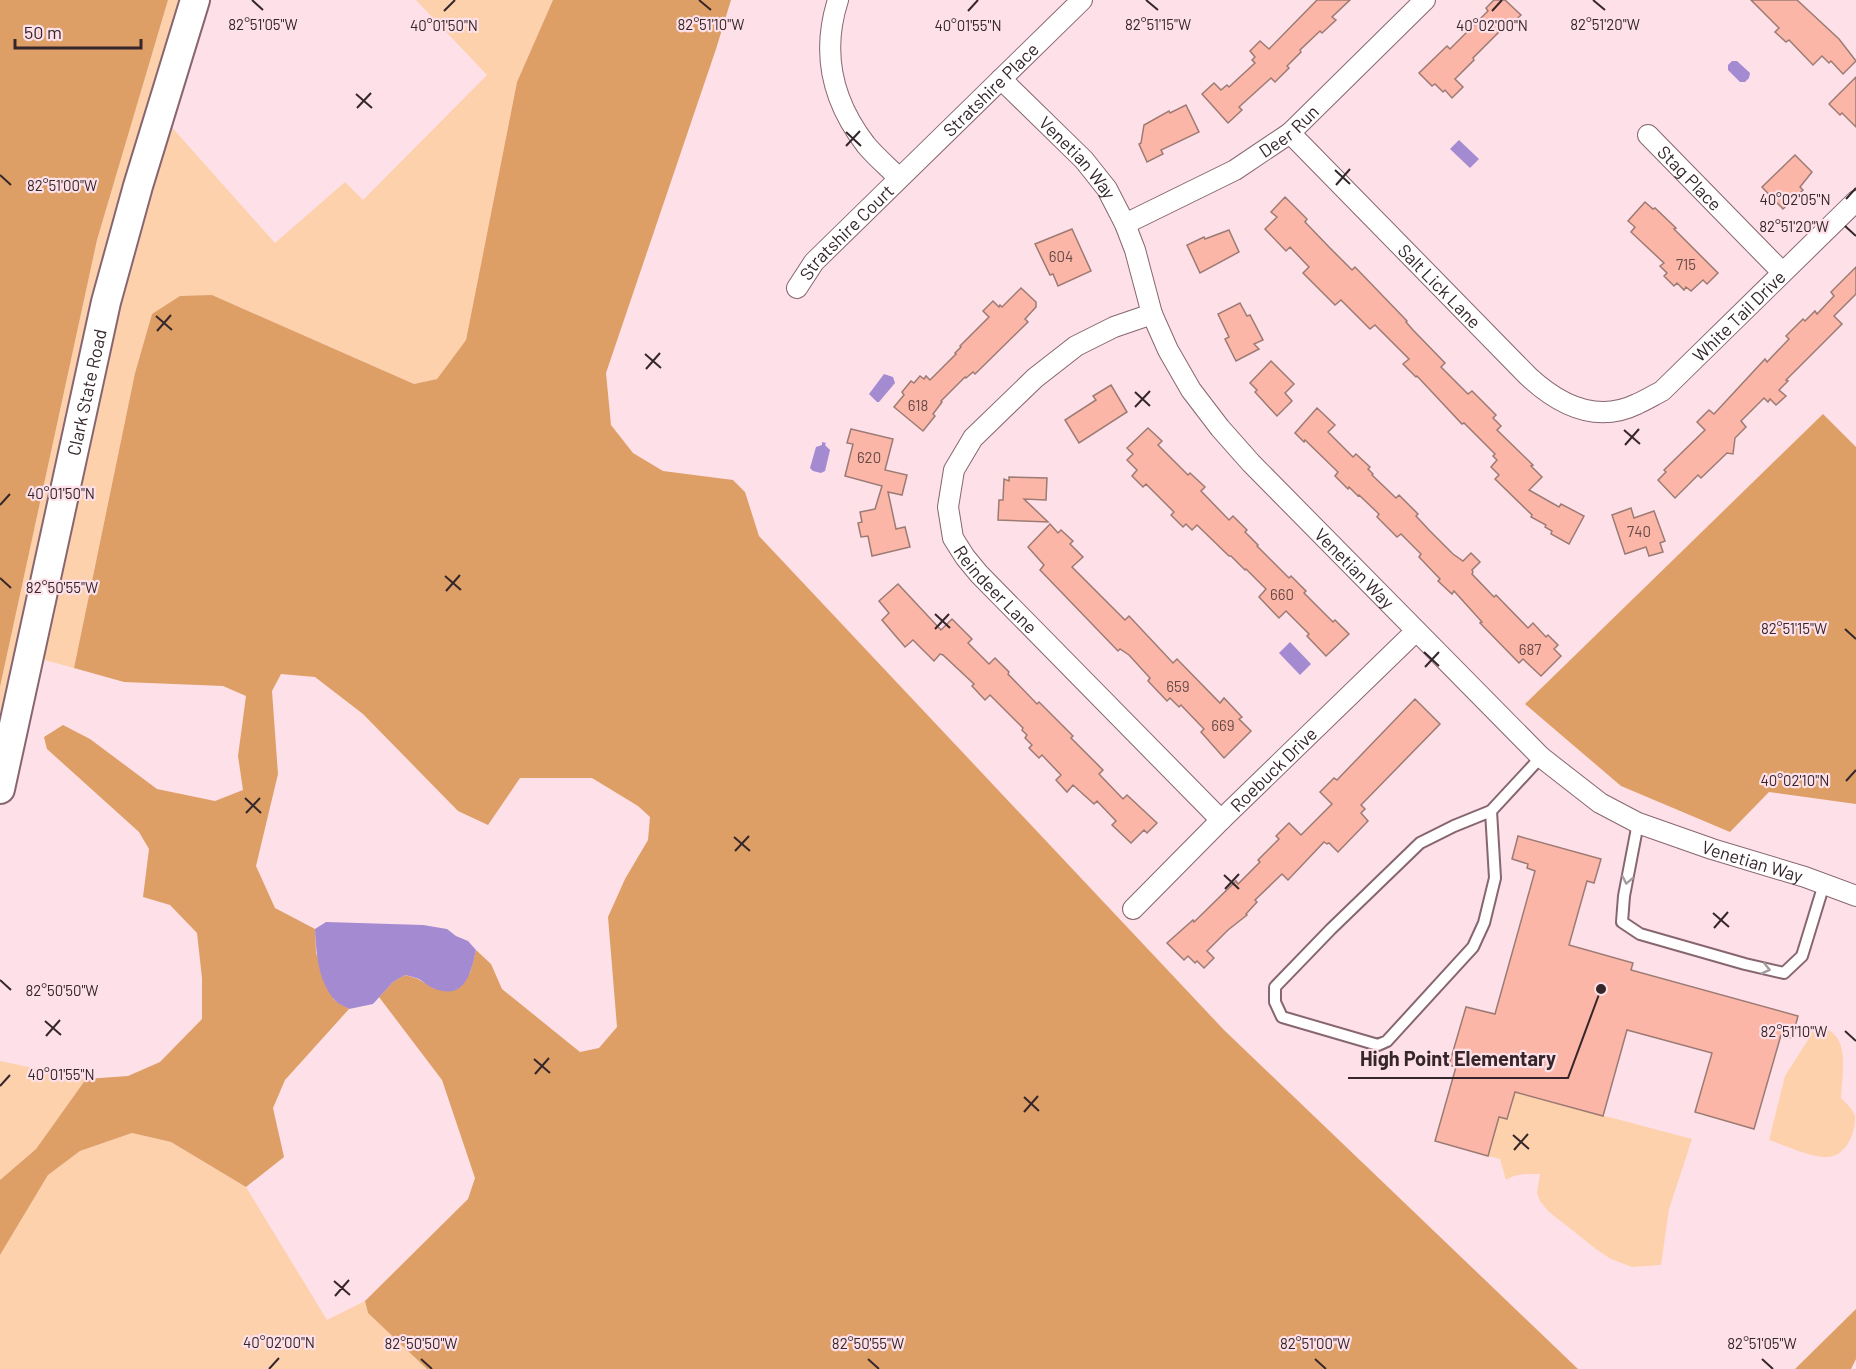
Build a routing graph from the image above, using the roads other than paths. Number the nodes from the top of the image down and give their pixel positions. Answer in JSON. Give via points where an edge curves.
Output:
{"nodes":[{"id":1,"x":195,"y":0,"type":"edge"},
{"id":2,"x":838,"y":0,"type":"edge"},
{"id":3,"x":1082,"y":0,"type":"edge"},
{"id":4,"x":1425,"y":0,"type":"edge"},
{"id":5,"x":1001,"y":79,"type":"junction"},
{"id":6,"x":1290,"y":133,"type":"junction"},
{"id":7,"x":1648,"y":135,"type":"dead end"},
{"id":8,"x":899,"y":178,"type":"junction"},
{"id":9,"x":1856,"y":201,"type":"edge"},
{"id":10,"x":1125,"y":224,"type":"junction"},
{"id":11,"x":1782,"y":272,"type":"junction"},
{"id":12,"x":797,"y":288,"type":"dead end"},
{"id":13,"x":1152,"y":314,"type":"junction"},
{"id":14,"x":1607,"y":412,"type":"joint"},
{"id":15,"x":1416,"y":631,"type":"junction"},
{"id":16,"x":1541,"y":757,"type":"junction"},
{"id":17,"x":0,"y":789,"type":"edge"},
{"id":18,"x":1491,"y":811,"type":"junction"},
{"id":19,"x":1221,"y":820,"type":"junction"},
{"id":20,"x":1638,"y":823,"type":"junction"},
{"id":21,"x":1824,"y":884,"type":"junction"},
{"id":22,"x":1856,"y":896,"type":"edge"},
{"id":23,"x":1133,"y":909,"type":"dead end"}],
"edges":[{"from":1,"to":17,"type":"main road","name":"Clark State Road","via":[[106,302]]},
{"from":2,"to":8,"type":"street","via":[[829,46],[833,82],[867,145]]},
{"from":3,"to":5,"type":"street","name":"Stratshire Place"},
{"from":4,"to":6,"type":"street","name":"Deer Run"},
{"from":5,"to":8,"type":"street","name":"Stratshire Place"},
{"from":5,"to":10,"type":"street","name":"Venetian Way","via":[[1084,160],[1107,189]]},
{"from":6,"to":10,"type":"street","name":"Deer Run","via":[[1235,171]]},
{"from":6,"to":14,"type":"street","name":"Salt Lick Lane","via":[[1544,391],[1584,410]]},
{"from":7,"to":11,"type":"street","name":"Stag Place"},
{"from":8,"to":12,"type":"street","name":"Stratshire Court","via":[[814,262]]},
{"from":9,"to":11,"type":"street","name":"White Tail Drive"},
{"from":10,"to":13,"type":"street","name":"Venetian Way"},
{"from":11,"to":14,"type":"street","name":"White Tail Drive","via":[[1662,391],[1636,405]]},
{"from":13,"to":15,"type":"street","name":"Venetian Way","via":[[1185,380],[1220,428]]},
{"from":13,"to":19,"type":"street","name":"Reindeer Lane","via":[[1076,346],[1035,378],[973,438],[954,470],[948,507],[953,538],[979,574]]},
{"from":15,"to":16,"type":"street","name":"Venetian Way"},
{"from":15,"to":19,"type":"street","name":"Roebuck Drive"},
{"from":16,"to":18,"type":"lane"},
{"from":16,"to":20,"type":"street","name":"Venetian Way","via":[[1600,803]]},
{"from":18,"to":18,"type":"lane","via":[[1420,843],[1331,929],[1275,987],[1275,1002],[1282,1017],[1378,1045],[1387,1041],[1473,947],[1484,923],[1495,878]]},
{"from":19,"to":23,"type":"street","name":"Roebuck Drive"},
{"from":20,"to":21,"type":"street","name":"Venetian Way"},
{"from":20,"to":21,"type":"lane","one_way":true,"via":[[1622,922],[1640,934],[1784,973],[1802,957]]},
{"from":21,"to":22,"type":"street","name":"Venetian Way"}]}
